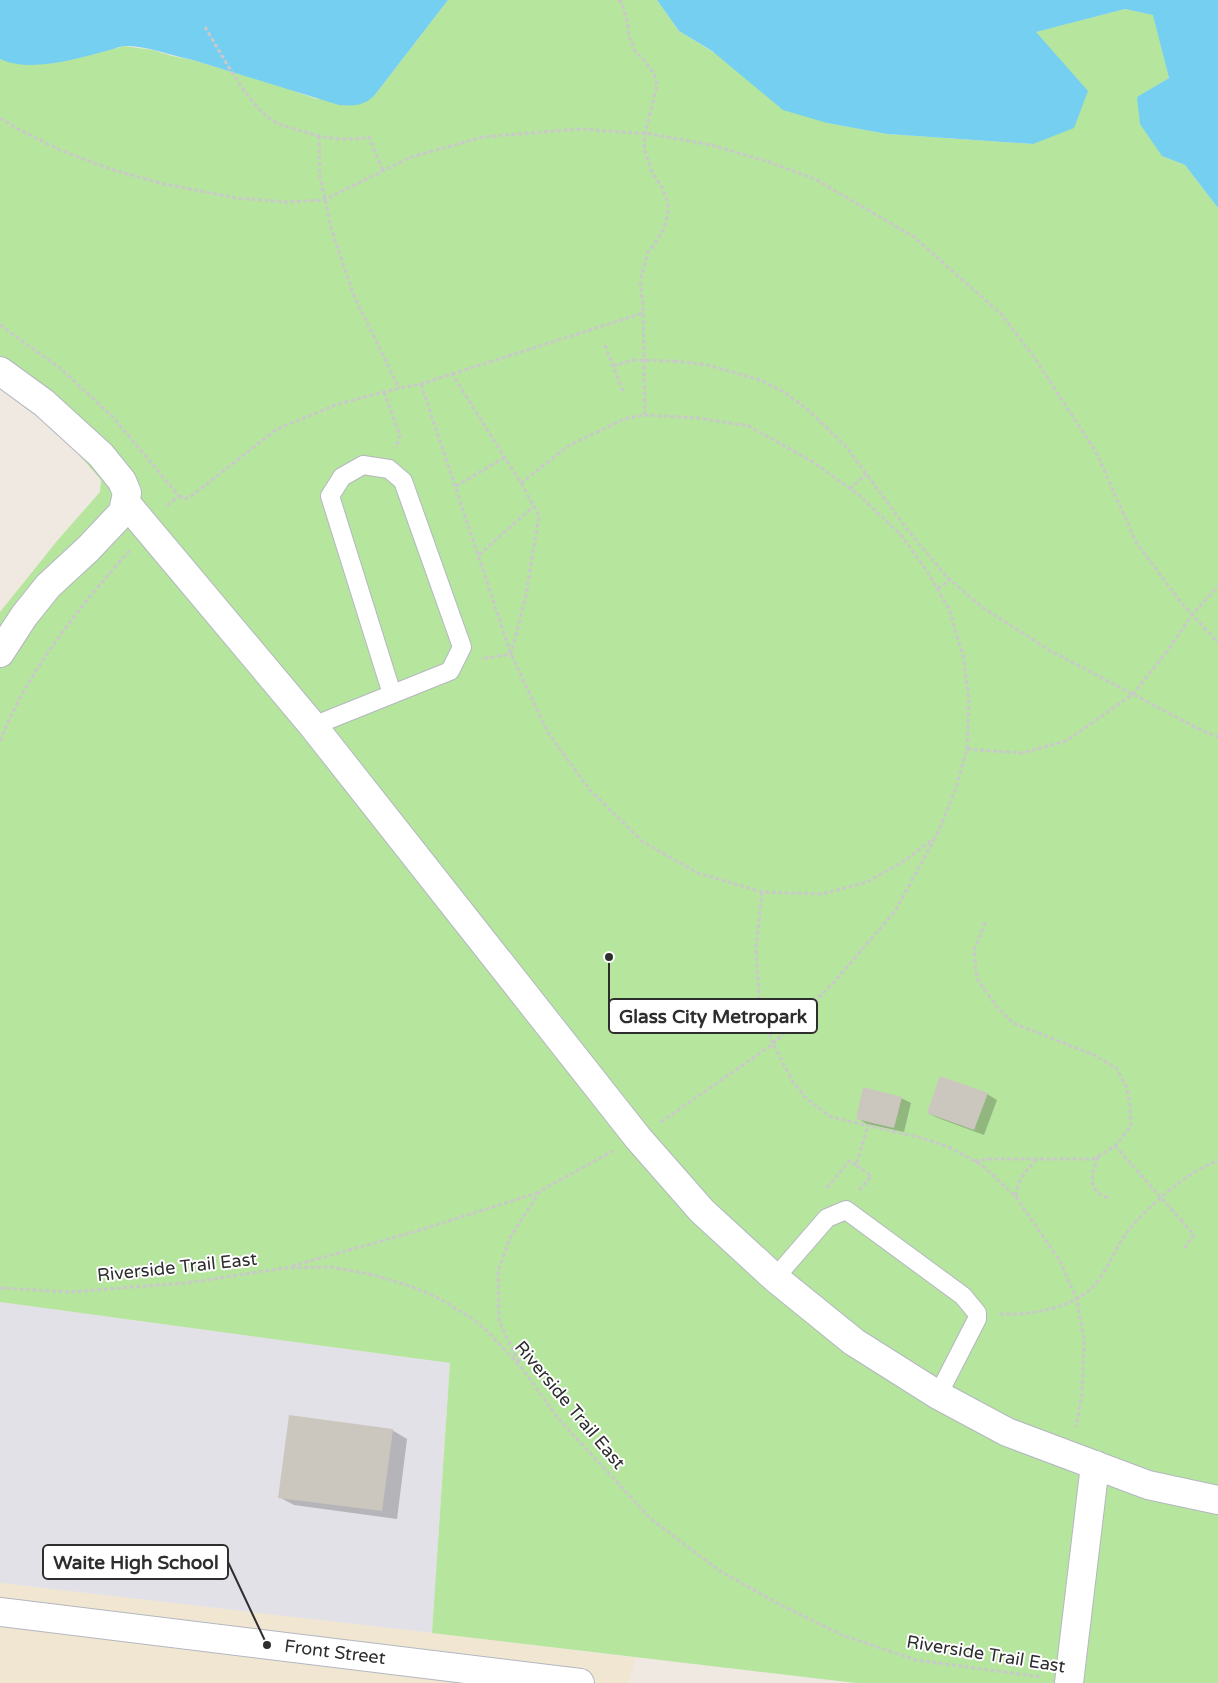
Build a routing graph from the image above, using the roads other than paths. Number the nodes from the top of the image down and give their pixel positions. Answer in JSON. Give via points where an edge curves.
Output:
{"nodes":[{"id":1,"x":0,"y":371,"type":"edge"},
{"id":2,"x":126,"y":503,"type":"junction"},
{"id":3,"x":0,"y":654,"type":"edge"},
{"id":4,"x":392,"y":694,"type":"junction"},
{"id":5,"x":313,"y":726,"type":"junction"},
{"id":6,"x":775,"y":1278,"type":"junction"},
{"id":7,"x":938,"y":1395,"type":"junction"},
{"id":8,"x":1095,"y":1465,"type":"junction"},
{"id":9,"x":1218,"y":1500,"type":"edge"},
{"id":10,"x":0,"y":1612,"type":"edge"},
{"id":11,"x":1069,"y":1682,"type":"edge"},
{"id":12,"x":580,"y":1683,"type":"edge"}],
"edges":[{"from":1,"to":2,"type":"street","via":[[44,403],[101,455],[122,481],[127,493]]},
{"from":2,"to":3,"type":"street","via":[[123,512],[110,526],[48,586]]},
{"from":2,"to":5,"type":"street"},
{"from":4,"to":4,"type":"lane","via":[[450,671],[462,647],[403,481],[389,469],[363,465],[342,477],[330,496]]},
{"from":4,"to":5,"type":"lane"},
{"from":5,"to":6,"type":"street","via":[[638,1138],[702,1211]]},
{"from":6,"to":7,"type":"street","via":[[854,1342]]},
{"from":6,"to":7,"type":"lane","via":[[827,1218],[846,1210],[964,1296],[977,1313],[978,1320]]},
{"from":7,"to":8,"type":"street","via":[[1007,1432]]},
{"from":8,"to":9,"type":"street","via":[[1148,1485]]},
{"from":8,"to":11,"type":"street"},
{"from":10,"to":12,"type":"street","name":"Front Street"}]}
